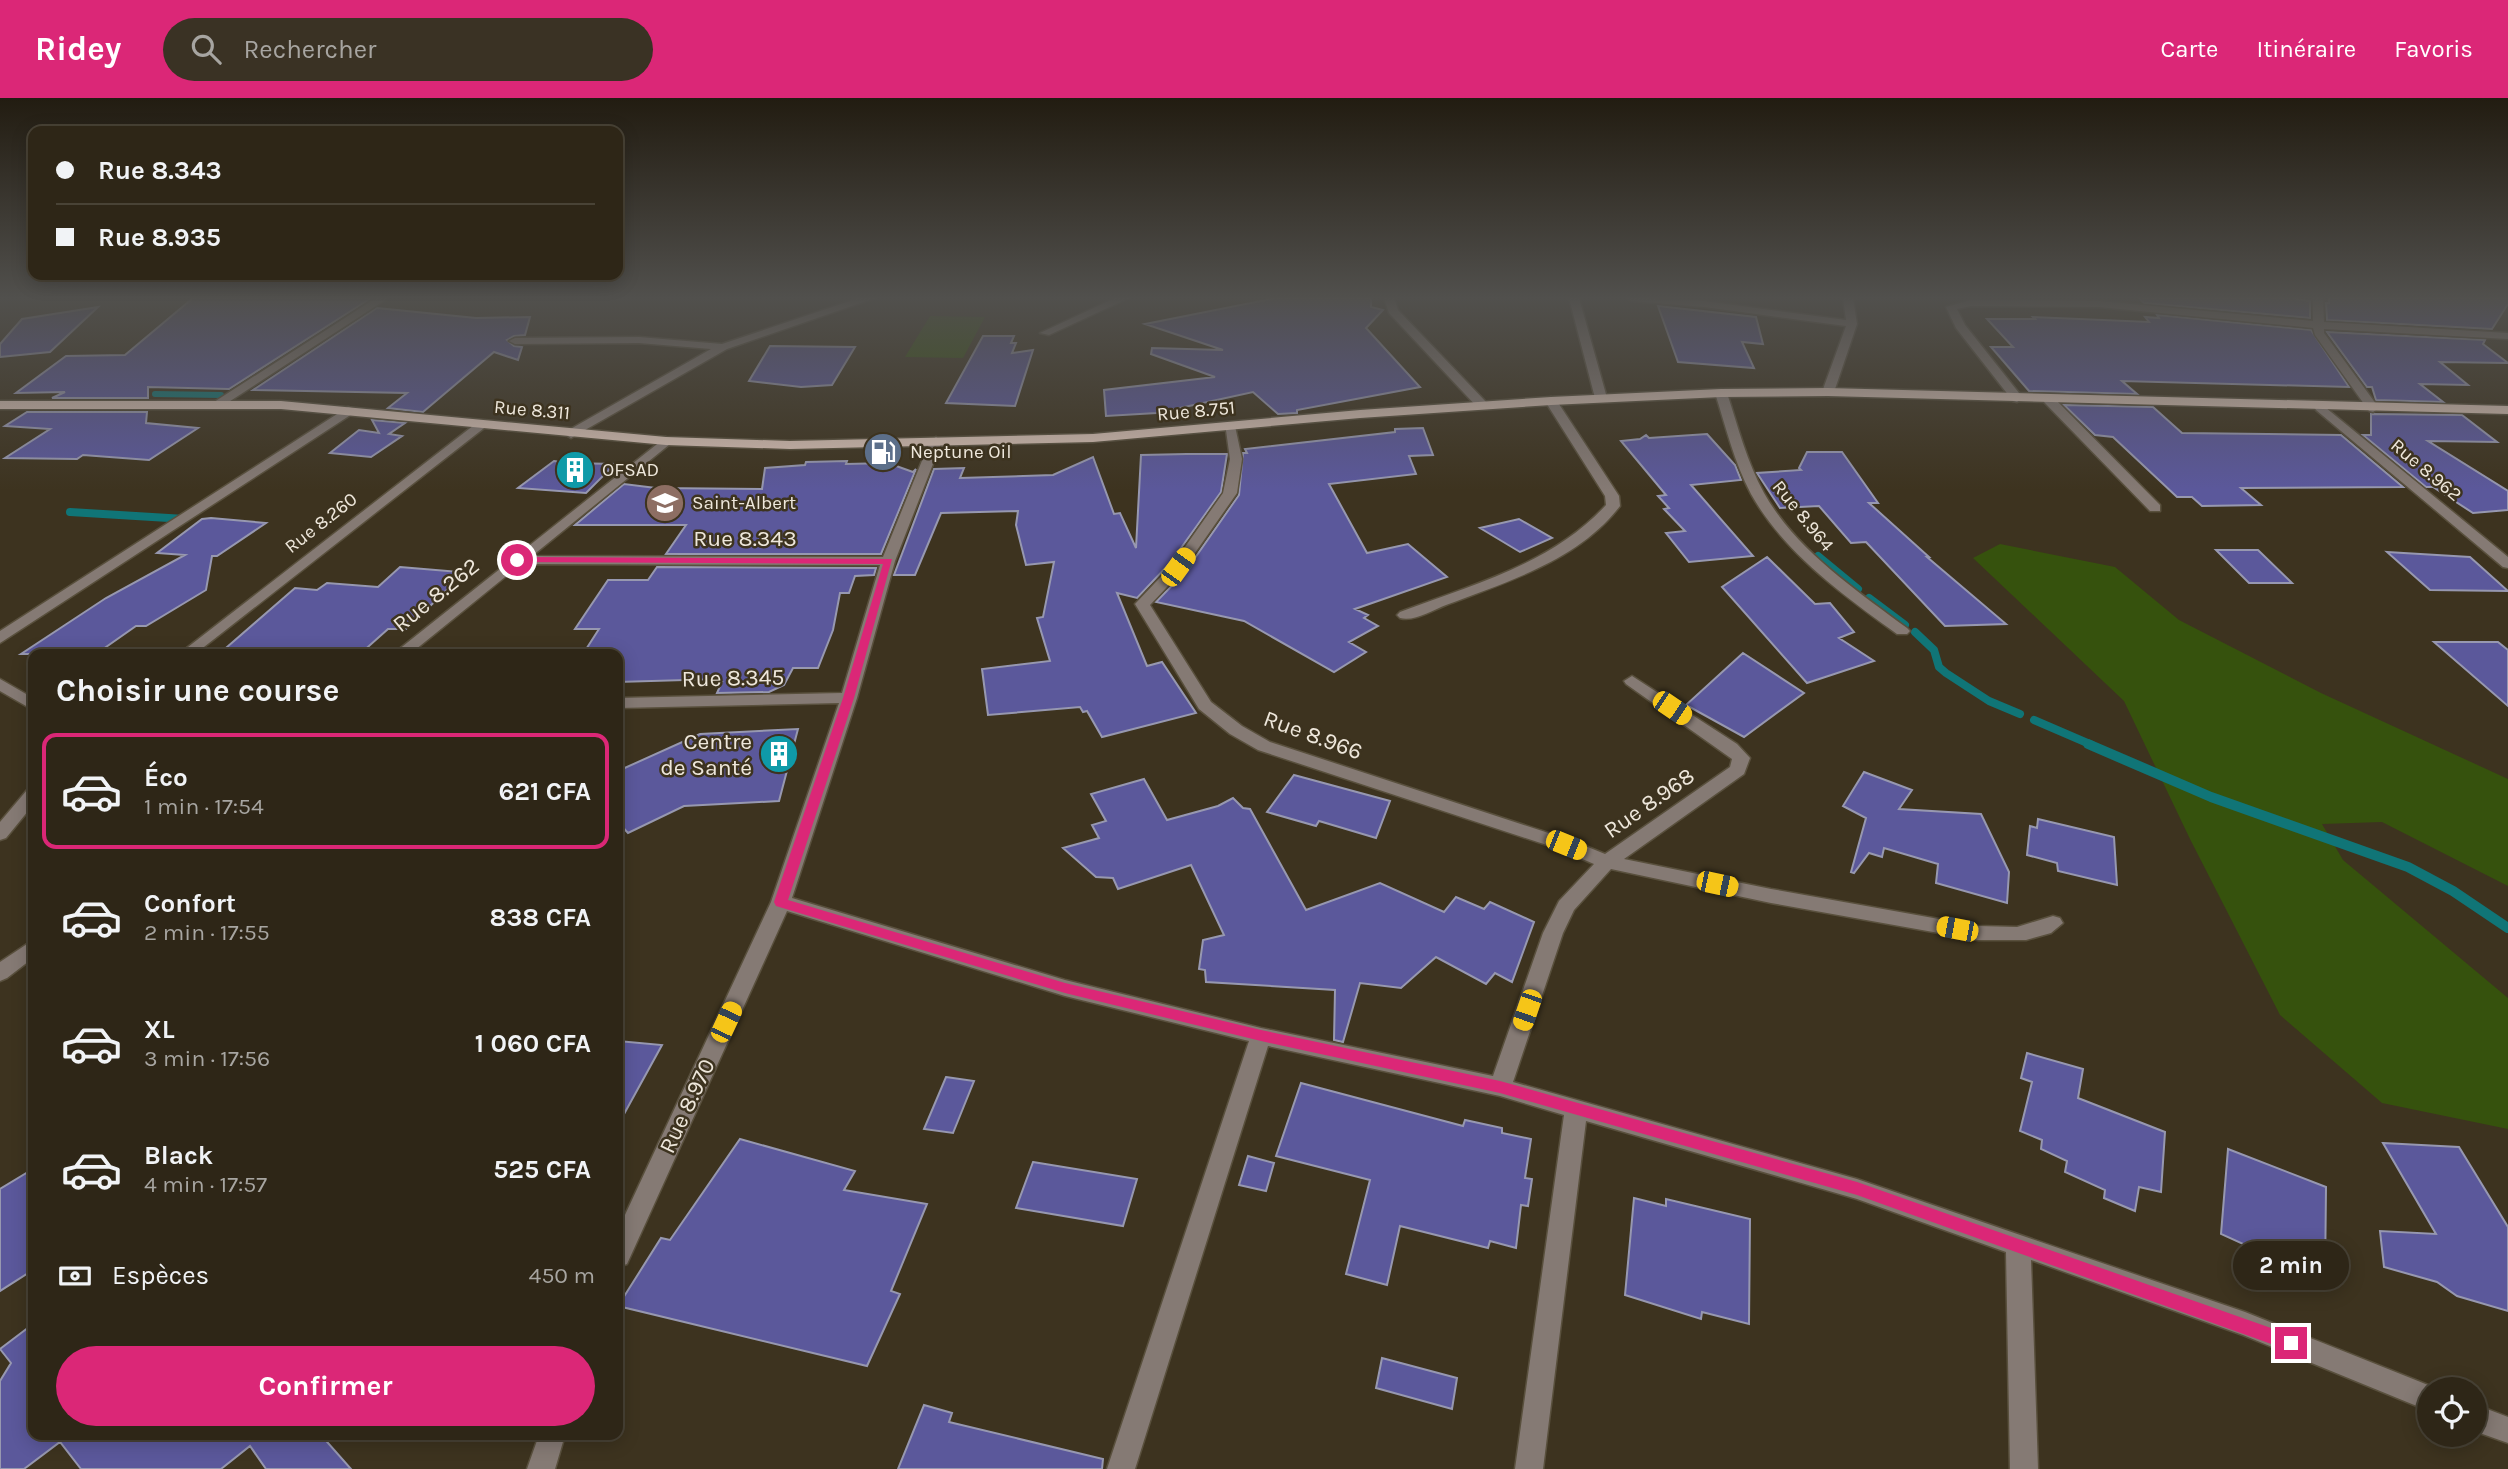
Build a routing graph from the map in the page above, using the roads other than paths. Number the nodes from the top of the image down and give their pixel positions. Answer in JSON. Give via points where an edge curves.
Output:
{"nodes":[{"id":1,"x":283,"y":362,"type":"edge"},
{"id":2,"x":695,"y":362,"type":"edge"},
{"id":3,"x":1441,"y":362,"type":"edge"},
{"id":4,"x":1591,"y":362,"type":"edge"},
{"id":5,"x":1839,"y":362,"type":"edge"},
{"id":6,"x":1988,"y":362,"type":"edge"},
{"id":7,"x":2338,"y":362,"type":"edge"},
{"id":8,"x":1828,"y":392,"type":"junction"},
{"id":9,"x":1721,"y":393,"type":"junction"},
{"id":10,"x":1601,"y":398,"type":"junction"},
{"id":11,"x":2017,"y":398,"type":"junction"},
{"id":12,"x":2048,"y":399,"type":"junction"},
{"id":13,"x":1551,"y":401,"type":"junction"},
{"id":14,"x":218,"y":404,"type":"junction"},
{"id":15,"x":0,"y":405,"type":"edge"},
{"id":16,"x":1483,"y":406,"type":"junction"},
{"id":17,"x":2320,"y":407,"type":"junction"},
{"id":18,"x":2372,"y":408,"type":"junction"},
{"id":19,"x":2508,"y":410,"type":"edge"},
{"id":20,"x":348,"y":411,"type":"junction"},
{"id":21,"x":482,"y":425,"type":"junction"},
{"id":22,"x":1229,"y":426,"type":"junction"},
{"id":23,"x":571,"y":434,"type":"junction"},
{"id":24,"x":666,"y":441,"type":"junction"},
{"id":25,"x":936,"y":441,"type":"junction"},
{"id":26,"x":2155,"y":508,"type":"dead end"},
{"id":27,"x":517,"y":560,"type":"junction"},
{"id":28,"x":888,"y":561,"type":"junction"},
{"id":29,"x":2508,"y":564,"type":"edge"},
{"id":30,"x":1405,"y":615,"type":"dead end"},
{"id":31,"x":1902,"y":631,"type":"dead end"},
{"id":32,"x":0,"y":638,"type":"edge"},
{"id":33,"x":192,"y":649,"type":"edge"},
{"id":34,"x":407,"y":649,"type":"edge"},
{"id":35,"x":1632,"y":681,"type":"dead end"},
{"id":36,"x":0,"y":684,"type":"edge"},
{"id":37,"x":849,"y":698,"type":"junction"},
{"id":38,"x":28,"y":702,"type":"edge"},
{"id":39,"x":623,"y":703,"type":"edge"},
{"id":40,"x":28,"y":800,"type":"edge"},
{"id":41,"x":0,"y":834,"type":"edge"},
{"id":42,"x":1607,"y":862,"type":"junction"},
{"id":43,"x":781,"y":902,"type":"junction"},
{"id":44,"x":2053,"y":923,"type":"dead end"},
{"id":45,"x":28,"y":951,"type":"edge"},
{"id":46,"x":0,"y":973,"type":"edge"},
{"id":47,"x":1261,"y":1036,"type":"junction"},
{"id":48,"x":1500,"y":1087,"type":"junction"},
{"id":49,"x":1576,"y":1109,"type":"junction"},
{"id":50,"x":623,"y":1245,"type":"edge"},
{"id":51,"x":2018,"y":1245,"type":"junction"},
{"id":52,"x":2417,"y":1393,"type":"edge"},
{"id":53,"x":2487,"y":1422,"type":"edge"},
{"id":54,"x":2508,"y":1430,"type":"edge"},
{"id":55,"x":550,"y":1440,"type":"edge"},
{"id":56,"x":541,"y":1469,"type":"edge"},
{"id":57,"x":1121,"y":1469,"type":"edge"},
{"id":58,"x":1529,"y":1469,"type":"edge"},
{"id":59,"x":2024,"y":1469,"type":"edge"}],
"edges":[{"from":1,"to":14,"type":"street"},
{"from":2,"to":23,"type":"street"},
{"from":3,"to":16,"type":"street"},
{"from":4,"to":10,"type":"street"},
{"from":5,"to":8,"type":"street"},
{"from":6,"to":11,"type":"street"},
{"from":7,"to":18,"type":"street"},
{"from":8,"to":9,"type":"main road","name":"Rue 8.751"},
{"from":8,"to":11,"type":"main road","name":"Rue 8.751"},
{"from":9,"to":10,"type":"main road","name":"Rue 8.751"},
{"from":9,"to":31,"type":"street","name":"Rue 8.964","via":[[1746,472],[1766,505],[1815,563]]},
{"from":10,"to":13,"type":"main road","name":"Rue 8.751"},
{"from":11,"to":12,"type":"main road","name":"Rue 8.751"},
{"from":12,"to":17,"type":"main road","name":"Rue 8.751"},
{"from":12,"to":26,"type":"street"},
{"from":13,"to":16,"type":"main road","name":"Rue 8.751"},
{"from":13,"to":30,"type":"street","via":[[1612,496],[1613,506],[1561,552]]},
{"from":14,"to":15,"type":"main road","name":"Rue 8.311"},
{"from":14,"to":20,"type":"main road","name":"Rue 8.311"},
{"from":16,"to":22,"type":"main road","name":"Rue 8.751"},
{"from":17,"to":18,"type":"main road","name":"Rue 8.751"},
{"from":17,"to":29,"type":"street","name":"Rue 8.962"},
{"from":18,"to":19,"type":"main road","name":"Rue 8.751"},
{"from":20,"to":21,"type":"main road","name":"Rue 8.311"},
{"from":20,"to":32,"type":"street"},
{"from":21,"to":23,"type":"main road","name":"Rue 8.311"},
{"from":21,"to":33,"type":"street","name":"Rue 8.260"},
{"from":22,"to":25,"type":"main road","name":"Rue 8.751","via":[[1093,438]]},
{"from":22,"to":42,"type":"street","name":"Rue 8.966","via":[[1236,459],[1230,493],[1178,567],[1142,604],[1205,705],[1264,746]]},
{"from":23,"to":24,"type":"main road","name":"Rue 8.311"},
{"from":24,"to":25,"type":"main road","name":"Rue 8.311","via":[[790,445]]},
{"from":24,"to":27,"type":"street","name":"Rue 8.262"},
{"from":25,"to":28,"type":"street","name":"Rue 8.970"},
{"from":27,"to":28,"type":"street","name":"Rue 8.343"},
{"from":27,"to":34,"type":"street","name":"Rue 8.262"},
{"from":28,"to":37,"type":"street","name":"Rue 8.970"},
{"from":35,"to":42,"type":"street","name":"Rue 8.968","via":[[1741,758],[1738,770]]},
{"from":36,"to":38,"type":"street"},
{"from":37,"to":39,"type":"street","name":"Rue 8.345"},
{"from":37,"to":43,"type":"street","name":"Rue 8.970"},
{"from":40,"to":41,"type":"street"},
{"from":42,"to":44,"type":"street","via":[[1978,933],[2010,935],[2040,931]]},
{"from":42,"to":48,"type":"street","name":"Rue 8.968","via":[[1566,906],[1553,933]]},
{"from":43,"to":47,"type":"street","via":[[1065,988]]},
{"from":43,"to":50,"type":"street","name":"Rue 8.970"},
{"from":45,"to":46,"type":"street"},
{"from":47,"to":48,"type":"street"},
{"from":47,"to":57,"type":"street"},
{"from":48,"to":49,"type":"street"},
{"from":49,"to":51,"type":"street","via":[[1857,1189]]},
{"from":49,"to":58,"type":"street"},
{"from":51,"to":52,"type":"street","via":[[2245,1324]]},
{"from":51,"to":59,"type":"street"},
{"from":53,"to":54,"type":"street"},
{"from":55,"to":56,"type":"street"}]}
